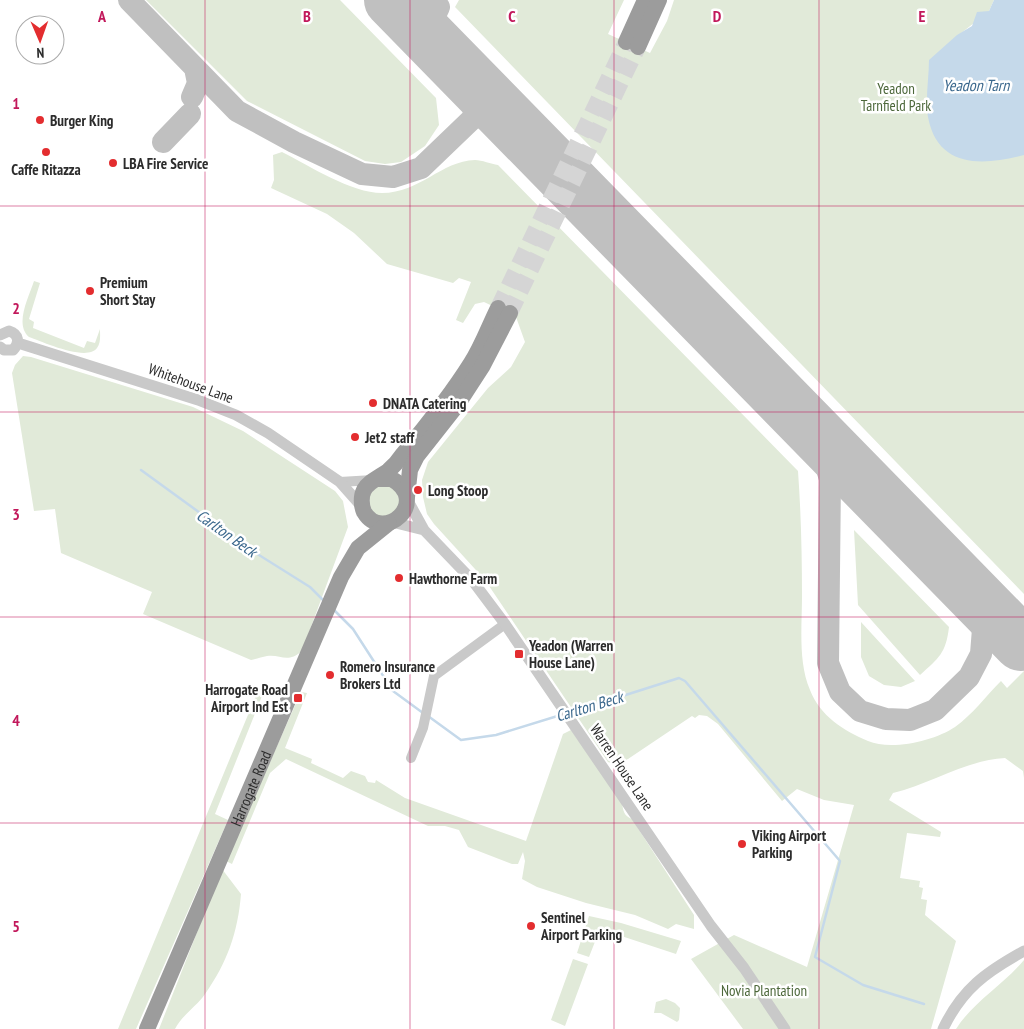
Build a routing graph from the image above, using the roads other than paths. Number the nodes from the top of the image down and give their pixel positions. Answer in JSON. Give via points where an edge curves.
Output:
{"nodes":[{"id":1,"x":645,"y":0,"type":"edge"},
{"id":2,"x":659,"y":0,"type":"edge"},
{"id":3,"x":504,"y":311,"type":"tunnel mouth"},
{"id":4,"x":0,"y":335,"type":"edge"},
{"id":5,"x":18,"y":343,"type":"junction"},
{"id":6,"x":0,"y":347,"type":"edge"},
{"id":7,"x":453,"y":400,"type":"junction"},
{"id":8,"x":375,"y":480,"type":"junction"},
{"id":9,"x":340,"y":482,"type":"junction"},
{"id":10,"x":407,"y":498,"type":"junction"},
{"id":11,"x":363,"y":509,"type":"junction"},
{"id":12,"x":390,"y":522,"type":"junction"},
{"id":13,"x":424,"y":530,"type":"junction"},
{"id":14,"x":358,"y":548,"type":"junction"},
{"id":15,"x":504,"y":624,"type":"junction"},
{"id":16,"x":411,"y":758,"type":"dead end"},
{"id":17,"x":1024,"y":951,"type":"edge"},
{"id":18,"x":147,"y":1029,"type":"edge"},
{"id":19,"x":785,"y":1029,"type":"edge"},
{"id":20,"x":943,"y":1029,"type":"edge"}],
"edges":[{"from":1,"to":2,"type":"highway","via":[[632,45]]},
{"from":3,"to":7,"type":"highway","via":[[482,368]]},
{"from":4,"to":5,"type":"street","name":"Whitehouse Lane","via":[[12,332],[16,334]]},
{"from":5,"to":6,"type":"street","via":[[10,351]]},
{"from":5,"to":9,"type":"street","name":"Whitehouse Lane","via":[[236,415]]},
{"from":7,"to":8,"type":"highway","via":[[397,462]]},
{"from":7,"to":10,"type":"highway","via":[[410,470]]},
{"from":8,"to":9,"type":"street"},
{"from":8,"to":10,"type":"highway","via":[[392,479],[404,490]]},
{"from":8,"to":11,"type":"highway","via":[[364,490]]},
{"from":9,"to":11,"type":"street","name":"Whitehouse Lane"},
{"from":10,"to":12,"type":"highway","via":[[402,515]]},
{"from":10,"to":13,"type":"street","name":"Warren House Lane"},
{"from":11,"to":12,"type":"highway","via":[[373,521]]},
{"from":11,"to":14,"type":"highway","name":"Harrogate Road"},
{"from":12,"to":13,"type":"street"},
{"from":12,"to":14,"type":"highway","name":"Harrogate Road"},
{"from":13,"to":15,"type":"street","name":"Warren House Lane","via":[[472,580]]},
{"from":14,"to":18,"type":"highway","name":"Harrogate Road","via":[[341,577]]},
{"from":15,"to":16,"type":"street","via":[[434,676],[423,728]]},
{"from":15,"to":19,"type":"street","name":"Warren House Lane"},
{"from":17,"to":20,"type":"street","via":[[968,989],[952,1008]]}]}
